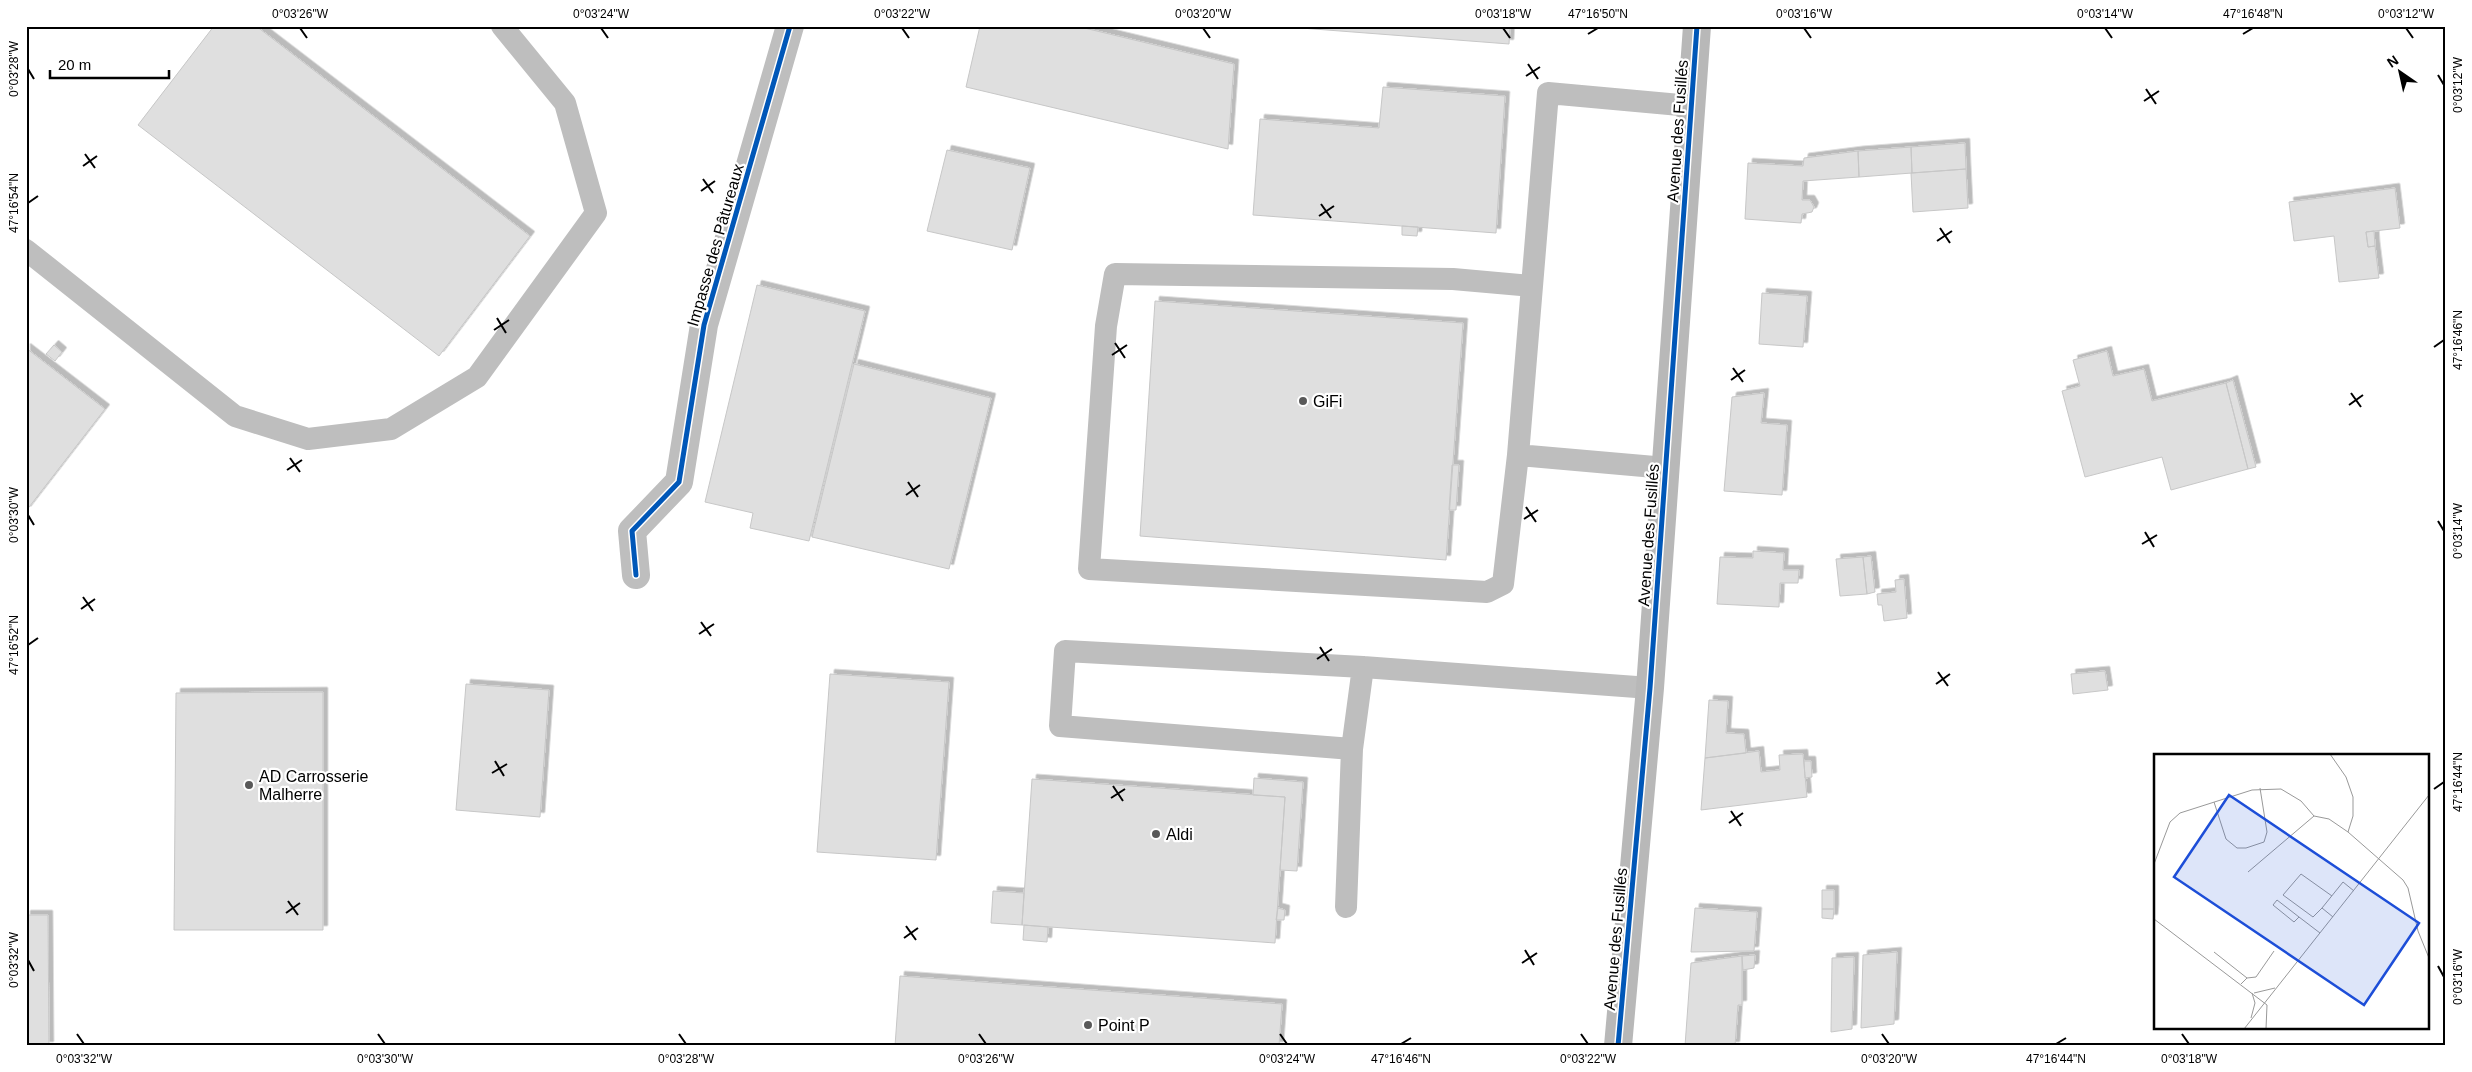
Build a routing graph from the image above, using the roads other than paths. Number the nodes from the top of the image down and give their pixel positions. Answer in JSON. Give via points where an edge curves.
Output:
{"nodes":[{"id":1,"x":502,"y":26,"type":"edge"},
{"id":2,"x":790,"y":26,"type":"edge"},
{"id":3,"x":1697,"y":26,"type":"edge"},
{"id":4,"x":1691,"y":106,"type":"junction"},
{"id":5,"x":26,"y":250,"type":"edge"},
{"id":6,"x":1532,"y":286,"type":"junction"},
{"id":7,"x":1518,"y":455,"type":"junction"},
{"id":8,"x":1666,"y":468,"type":"junction"},
{"id":9,"x":636,"y":576,"type":"dead end"},
{"id":10,"x":1363,"y":667,"type":"junction"},
{"id":11,"x":1650,"y":688,"type":"junction"},
{"id":12,"x":1352,"y":749,"type":"junction"},
{"id":13,"x":1346,"y":907,"type":"dead end"},
{"id":14,"x":1618,"y":1046,"type":"edge"}],
"edges":[{"from":1,"to":5,"type":"lane","via":[[565,104],[596,213],[477,377],[391,429],[308,439],[236,416]]},
{"from":2,"to":9,"type":"street","name":"Impasse des Pâtureaux","via":[[704,325],[679,482],[632,531]]},
{"from":3,"to":4,"type":"main road","name":"Avenue des Fusillés"},
{"from":4,"to":6,"type":"lane","via":[[1548,92]]},
{"from":4,"to":8,"type":"main road","name":"Avenue des Fusillés"},
{"from":6,"to":7,"type":"lane"},
{"from":6,"to":7,"type":"lane","via":[[1453,279],[1115,274],[1106,326],[1089,569],[1487,592],[1503,584]]},
{"from":7,"to":8,"type":"lane"},
{"from":8,"to":11,"type":"main road","name":"Avenue des Fusillés"},
{"from":10,"to":11,"type":"lane"},
{"from":10,"to":12,"type":"lane"},
{"from":10,"to":12,"type":"lane","via":[[1065,651],[1060,726]]},
{"from":11,"to":14,"type":"main road","name":"Avenue des Fusillés"},
{"from":12,"to":13,"type":"lane"}]}
